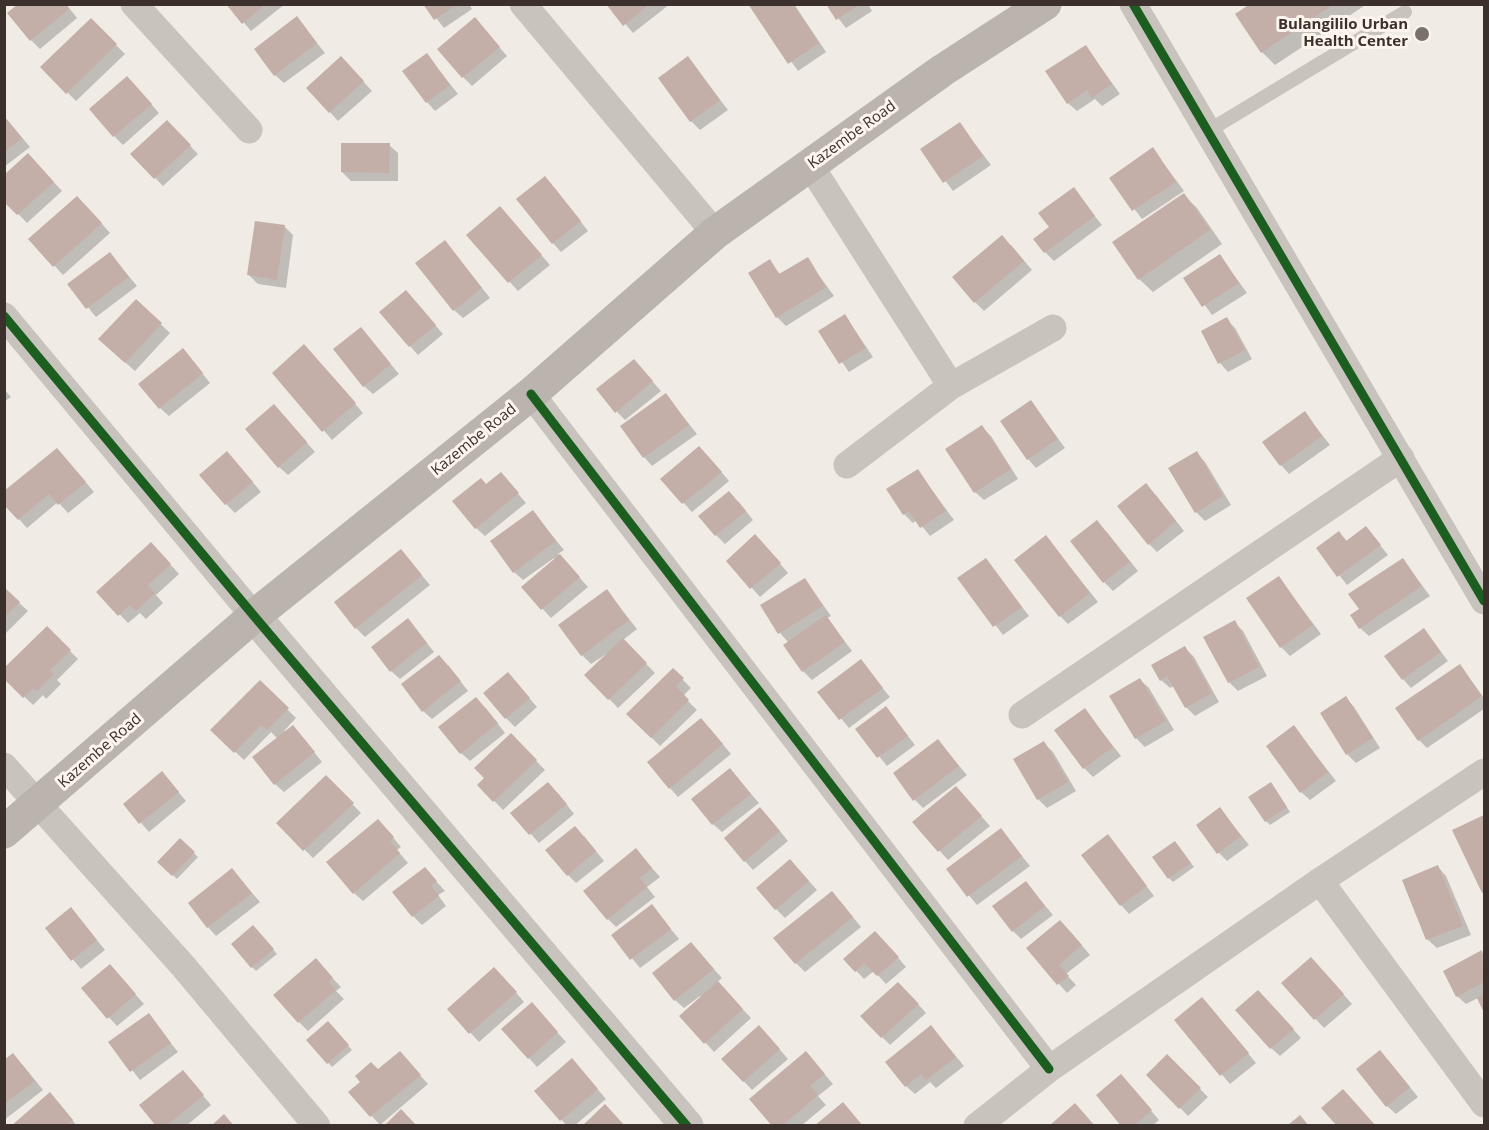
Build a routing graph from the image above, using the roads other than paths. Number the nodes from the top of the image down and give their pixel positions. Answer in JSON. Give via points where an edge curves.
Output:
{"nodes":[{"id":1,"x":134,"y":4,"type":"edge"},
{"id":2,"x":523,"y":4,"type":"edge"},
{"id":3,"x":1045,"y":4,"type":"edge"},
{"id":4,"x":1133,"y":4,"type":"edge"},
{"id":5,"x":1405,"y":12,"type":"dead end"},
{"id":6,"x":249,"y":130,"type":"dead end"},
{"id":7,"x":1208,"y":131,"type":"junction"},
{"id":8,"x":810,"y":165,"type":"junction"},
{"id":9,"x":716,"y":233,"type":"junction"},
{"id":10,"x":4,"y":316,"type":"edge"},
{"id":11,"x":1053,"y":328,"type":"dead end"},
{"id":12,"x":951,"y":386,"type":"junction"},
{"id":13,"x":531,"y":394,"type":"junction"},
{"id":14,"x":1401,"y":458,"type":"junction"},
{"id":15,"x":847,"y":465,"type":"dead end"},
{"id":16,"x":1485,"y":601,"type":"edge"},
{"id":17,"x":254,"y":616,"type":"junction"},
{"id":18,"x":1022,"y":716,"type":"dead end"},
{"id":19,"x":4,"y":766,"type":"edge"},
{"id":20,"x":1485,"y":772,"type":"edge"},
{"id":21,"x":39,"y":804,"type":"junction"},
{"id":22,"x":4,"y":832,"type":"edge"},
{"id":23,"x":1320,"y":881,"type":"junction"},
{"id":24,"x":1049,"y":1069,"type":"junction"},
{"id":25,"x":1485,"y":1104,"type":"edge"},
{"id":26,"x":317,"y":1125,"type":"edge"},
{"id":27,"x":687,"y":1125,"type":"edge"},
{"id":28,"x":977,"y":1125,"type":"edge"}],
"edges":[{"from":1,"to":6,"type":"street"},
{"from":2,"to":9,"type":"street"},
{"from":3,"to":8,"type":"main road","name":"Kazembe Road","via":[[943,70]]},
{"from":4,"to":7,"type":"street"},
{"from":5,"to":7,"type":"lane"},
{"from":7,"to":14,"type":"street"},
{"from":8,"to":9,"type":"main road","name":"Kazembe Road"},
{"from":8,"to":12,"type":"street"},
{"from":9,"to":13,"type":"main road","name":"Kazembe Road"},
{"from":10,"to":17,"type":"street"},
{"from":11,"to":12,"type":"street"},
{"from":12,"to":15,"type":"street"},
{"from":13,"to":17,"type":"main road","name":"Kazembe Road"},
{"from":13,"to":24,"type":"street"},
{"from":14,"to":16,"type":"street"},
{"from":14,"to":18,"type":"street"},
{"from":17,"to":21,"type":"main road","name":"Kazembe Road"},
{"from":17,"to":27,"type":"street"},
{"from":19,"to":21,"type":"street"},
{"from":20,"to":23,"type":"street"},
{"from":21,"to":22,"type":"main road","name":"Kazembe Road"},
{"from":21,"to":26,"type":"street"},
{"from":23,"to":24,"type":"street"},
{"from":23,"to":25,"type":"street"},
{"from":24,"to":28,"type":"street"}]}
